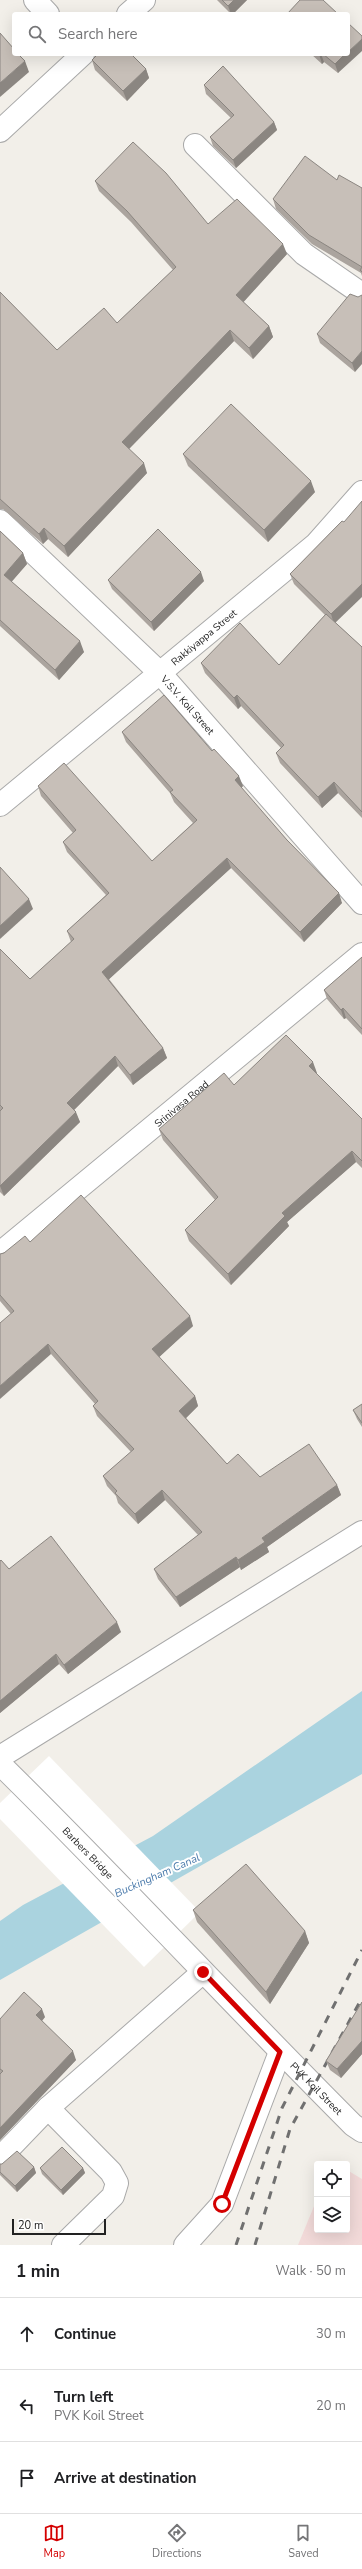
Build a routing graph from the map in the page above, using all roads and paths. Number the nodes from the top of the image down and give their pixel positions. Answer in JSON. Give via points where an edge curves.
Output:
{"nodes":[{"id":1,"x":35,"y":0,"type":"edge"},
{"id":2,"x":144,"y":0,"type":"edge"},
{"id":3,"x":46,"y":12,"type":"edge"},
{"id":4,"x":130,"y":12,"type":"edge"},
{"id":5,"x":80,"y":56,"type":"edge"},
{"id":6,"x":0,"y":131,"type":"edge"},
{"id":7,"x":195,"y":145,"type":"dead end"},
{"id":8,"x":362,"y":294,"type":"edge"},
{"id":9,"x":362,"y":492,"type":"edge"},
{"id":10,"x":0,"y":520,"type":"edge"},
{"id":11,"x":160,"y":673,"type":"junction"},
{"id":12,"x":1,"y":802,"type":"edge"},
{"id":13,"x":362,"y":903,"type":"edge"},
{"id":14,"x":362,"y":954,"type":"edge"},
{"id":15,"x":0,"y":1253,"type":"edge"},
{"id":16,"x":362,"y":1532,"type":"edge"},
{"id":17,"x":0,"y":1757,"type":"edge"},
{"id":18,"x":0,"y":1764,"type":"edge"},
{"id":19,"x":172,"y":1939,"type":"joint"},
{"id":20,"x":203,"y":1972,"type":"junction"},
{"id":21,"x":280,"y":2052,"type":"junction"},
{"id":22,"x":48,"y":2108,"type":"junction"},
{"id":23,"x":359,"y":2124,"type":"edge"},
{"id":24,"x":0,"y":2158,"type":"edge"},
{"id":25,"x":63,"y":2245,"type":"edge"},
{"id":26,"x":185,"y":2245,"type":"edge"}],
"edges":[{"from":1,"to":3,"type":"street"},
{"from":2,"to":4,"type":"street"},
{"from":5,"to":6,"type":"street"},
{"from":7,"to":8,"type":"street","via":[[304,254]]},
{"from":9,"to":11,"type":"street","name":"Rakkiyappa Street","via":[[316,544]]},
{"from":10,"to":11,"type":"street","name":"V.S.V. Koil Street"},
{"from":11,"to":12,"type":"street","name":"Rakkiyappa Street"},
{"from":11,"to":13,"type":"street","name":"V.S.V. Koil Street"},
{"from":14,"to":15,"type":"street","name":"Srinivasa Road"},
{"from":16,"to":17,"type":"street"},
{"from":18,"to":19,"type":"street","name":"Barbers Bridge"},
{"from":19,"to":20,"type":"street","name":"PVK Koil Street"},
{"from":20,"to":21,"type":"street","name":"PVK Koil Street"},
{"from":20,"to":22,"type":"street"},
{"from":21,"to":23,"type":"street","name":"PVK Koil Street"},
{"from":21,"to":26,"type":"street","via":[[222,2204]]},
{"from":22,"to":24,"type":"street"},
{"from":22,"to":25,"type":"street","via":[[111,2172],[117,2183],[112,2196]]}]}
